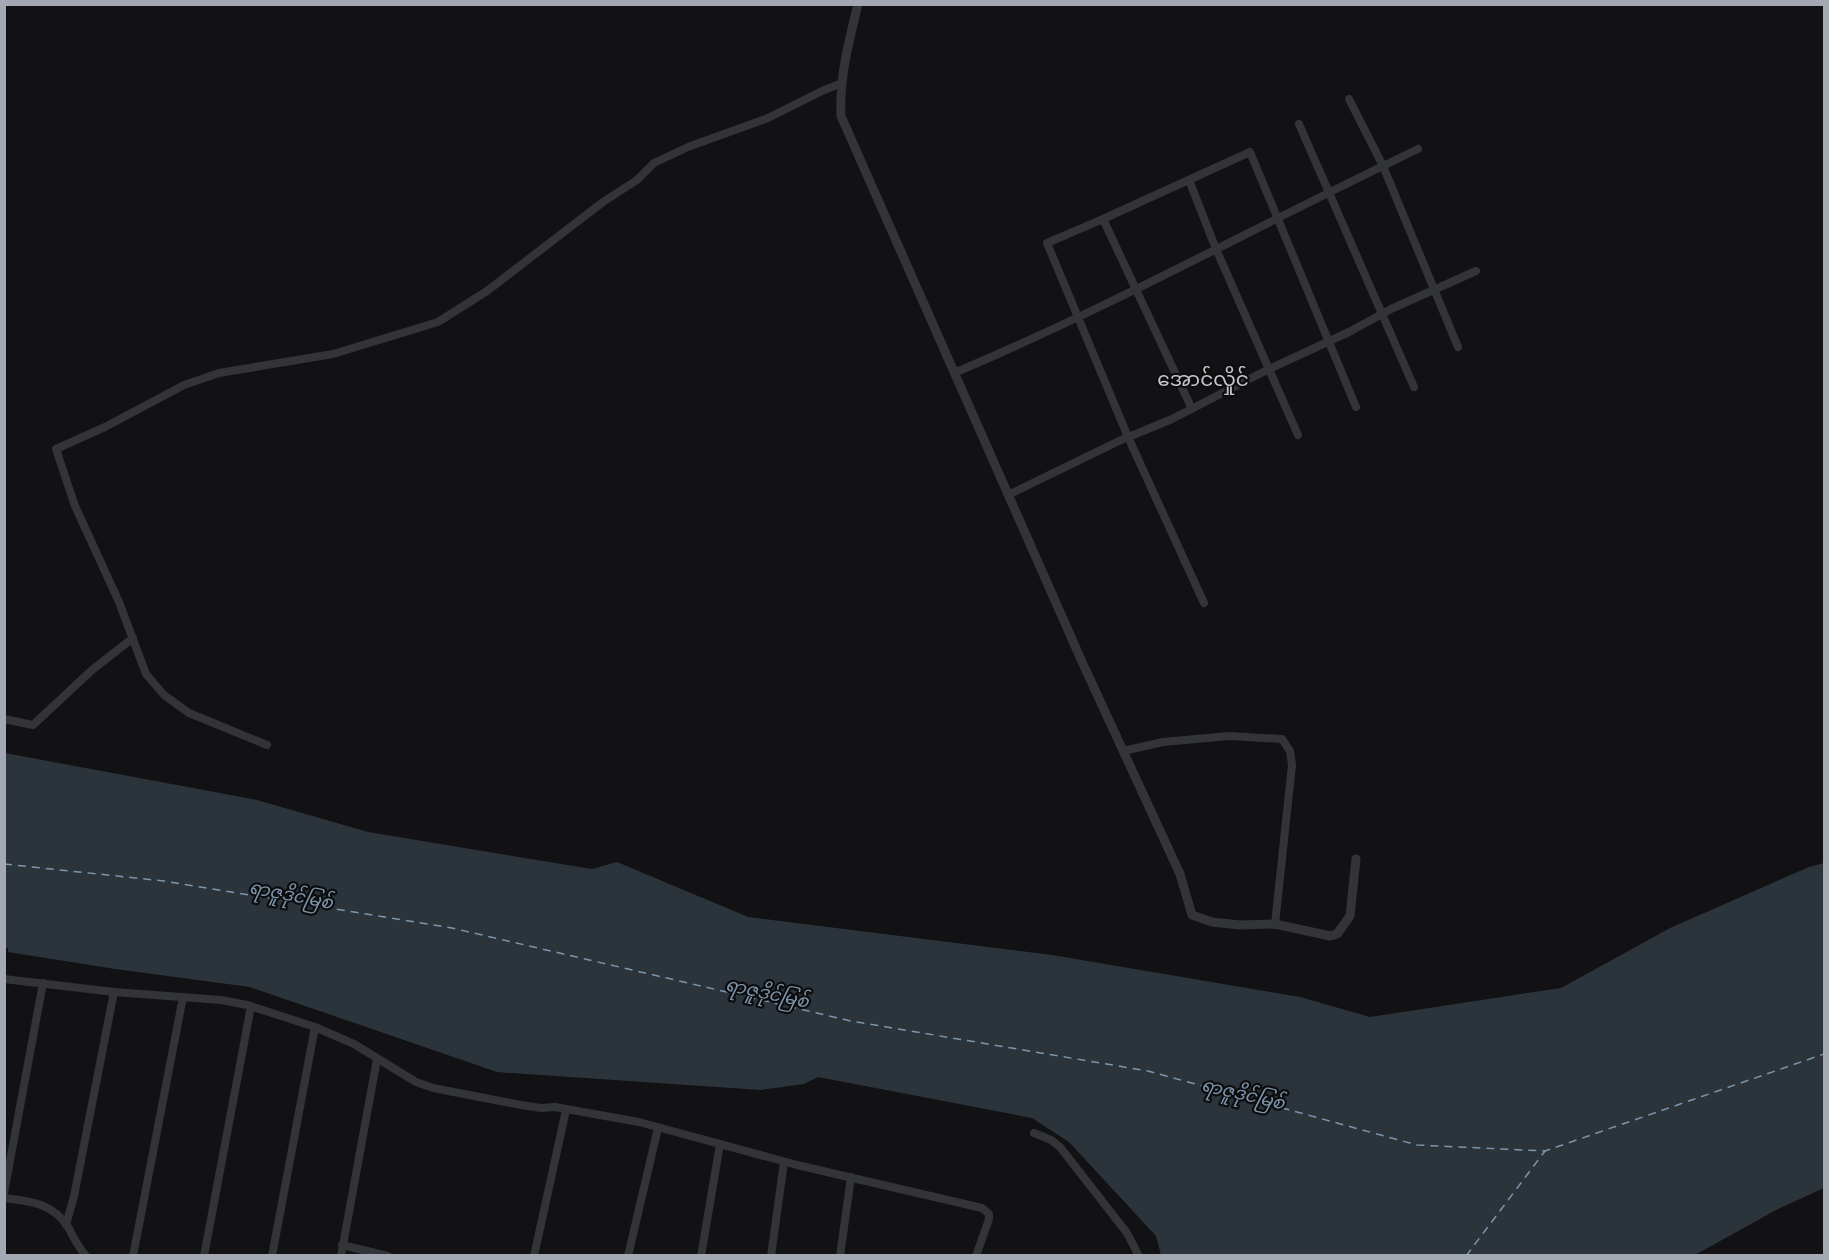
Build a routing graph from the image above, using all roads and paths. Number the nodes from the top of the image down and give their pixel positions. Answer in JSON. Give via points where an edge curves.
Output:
{"nodes":[{"id":1,"x":858,"y":4,"type":"edge"},
{"id":2,"x":842,"y":83,"type":"junction"},
{"id":3,"x":1349,"y":99,"type":"dead end"},
{"id":4,"x":1299,"y":124,"type":"dead end"},
{"id":5,"x":1418,"y":149,"type":"dead end"},
{"id":6,"x":1383,"y":166,"type":"junction"},
{"id":7,"x":1189,"y":180,"type":"junction"},
{"id":8,"x":1328,"y":193,"type":"junction"},
{"id":9,"x":1103,"y":219,"type":"junction"},
{"id":10,"x":1278,"y":219,"type":"junction"},
{"id":11,"x":1216,"y":249,"type":"junction"},
{"id":12,"x":1476,"y":271,"type":"dead end"},
{"id":13,"x":1435,"y":288,"type":"junction"},
{"id":14,"x":1135,"y":290,"type":"junction"},
{"id":15,"x":1382,"y":314,"type":"junction"},
{"id":16,"x":1079,"y":317,"type":"junction"},
{"id":17,"x":1329,"y":341,"type":"junction"},
{"id":18,"x":1458,"y":347,"type":"dead end"},
{"id":19,"x":1269,"y":369,"type":"junction"},
{"id":20,"x":954,"y":373,"type":"junction"},
{"id":21,"x":1414,"y":387,"type":"dead end"},
{"id":22,"x":1356,"y":407,"type":"dead end"},
{"id":23,"x":1192,"y":409,"type":"junction"},
{"id":24,"x":1298,"y":435,"type":"dead end"},
{"id":25,"x":1128,"y":437,"type":"junction"},
{"id":26,"x":1008,"y":495,"type":"junction"},
{"id":27,"x":1204,"y":603,"type":"dead end"},
{"id":28,"x":133,"y":638,"type":"junction"},
{"id":29,"x":4,"y":719,"type":"edge"},
{"id":30,"x":267,"y":745,"type":"dead end"},
{"id":31,"x":1123,"y":751,"type":"junction"},
{"id":32,"x":1356,"y":859,"type":"dead end"},
{"id":33,"x":1275,"y":924,"type":"junction"},
{"id":34,"x":4,"y":979,"type":"edge"},
{"id":35,"x":43,"y":983,"type":"junction"},
{"id":36,"x":114,"y":992,"type":"junction"},
{"id":37,"x":183,"y":997,"type":"junction"},
{"id":38,"x":251,"y":1006,"type":"junction"},
{"id":39,"x":315,"y":1027,"type":"junction"},
{"id":40,"x":377,"y":1059,"type":"junction"},
{"id":41,"x":566,"y":1110,"type":"junction"},
{"id":42,"x":658,"y":1128,"type":"junction"},
{"id":43,"x":1034,"y":1133,"type":"dead end"},
{"id":44,"x":720,"y":1144,"type":"junction"},
{"id":45,"x":784,"y":1162,"type":"junction"},
{"id":46,"x":851,"y":1177,"type":"junction"},
{"id":47,"x":4,"y":1193,"type":"edge"},
{"id":48,"x":4,"y":1198,"type":"edge"},
{"id":49,"x":66,"y":1225,"type":"junction"},
{"id":50,"x":342,"y":1245,"type":"junction"},
{"id":51,"x":86,"y":1256,"type":"edge"},
{"id":52,"x":133,"y":1256,"type":"edge"},
{"id":53,"x":204,"y":1256,"type":"edge"},
{"id":54,"x":273,"y":1256,"type":"edge"},
{"id":55,"x":340,"y":1256,"type":"edge"},
{"id":56,"x":388,"y":1256,"type":"edge"},
{"id":57,"x":534,"y":1256,"type":"edge"},
{"id":58,"x":628,"y":1256,"type":"edge"},
{"id":59,"x":701,"y":1256,"type":"edge"},
{"id":60,"x":771,"y":1256,"type":"edge"},
{"id":61,"x":840,"y":1256,"type":"edge"},
{"id":62,"x":976,"y":1256,"type":"edge"},
{"id":63,"x":1139,"y":1256,"type":"edge"}],
"edges":[{"from":1,"to":2,"type":"street"},
{"from":2,"to":20,"type":"street","via":[[841,116]]},
{"from":2,"to":28,"type":"street","via":[[768,118],[654,163],[637,180],[496,284],[438,322],[333,354],[219,373],[184,385],[56,449],[75,506]]},
{"from":3,"to":6,"type":"street"},
{"from":4,"to":8,"type":"street"},
{"from":5,"to":6,"type":"street"},
{"from":6,"to":8,"type":"street"},
{"from":6,"to":13,"type":"street"},
{"from":7,"to":9,"type":"street"},
{"from":7,"to":10,"type":"street","via":[[1250,152]]},
{"from":7,"to":11,"type":"street"},
{"from":8,"to":10,"type":"street"},
{"from":8,"to":15,"type":"street"},
{"from":9,"to":14,"type":"street"},
{"from":9,"to":16,"type":"street","via":[[1047,243]]},
{"from":10,"to":11,"type":"street"},
{"from":10,"to":17,"type":"street"},
{"from":11,"to":14,"type":"street"},
{"from":11,"to":19,"type":"street"},
{"from":12,"to":13,"type":"street"},
{"from":13,"to":15,"type":"street"},
{"from":13,"to":18,"type":"street"},
{"from":14,"to":16,"type":"street"},
{"from":14,"to":23,"type":"street"},
{"from":15,"to":17,"type":"street"},
{"from":15,"to":21,"type":"street"},
{"from":16,"to":20,"type":"street"},
{"from":16,"to":25,"type":"street"},
{"from":17,"to":19,"type":"street"},
{"from":17,"to":22,"type":"street"},
{"from":19,"to":23,"type":"street"},
{"from":19,"to":24,"type":"street"},
{"from":20,"to":26,"type":"street"},
{"from":23,"to":25,"type":"street"},
{"from":25,"to":26,"type":"street"},
{"from":25,"to":27,"type":"street"},
{"from":26,"to":31,"type":"street"},
{"from":28,"to":29,"type":"street","via":[[33,725]]},
{"from":28,"to":30,"type":"street","via":[[146,674],[164,695],[189,713]]},
{"from":31,"to":33,"type":"street","via":[[1180,874],[1192,915],[1212,922]]},
{"from":31,"to":33,"type":"street","via":[[1163,742],[1229,736],[1282,739],[1290,751],[1292,765]]},
{"from":32,"to":33,"type":"street","via":[[1350,916],[1337,934],[1330,936]]},
{"from":34,"to":35,"type":"street"},
{"from":35,"to":36,"type":"street"},
{"from":35,"to":47,"type":"street"},
{"from":36,"to":37,"type":"street"},
{"from":36,"to":49,"type":"street"},
{"from":37,"to":38,"type":"street"},
{"from":37,"to":52,"type":"street"},
{"from":38,"to":39,"type":"street"},
{"from":38,"to":53,"type":"street"},
{"from":39,"to":40,"type":"street"},
{"from":39,"to":54,"type":"street"},
{"from":40,"to":41,"type":"street","via":[[433,1088]]},
{"from":40,"to":50,"type":"street"},
{"from":41,"to":42,"type":"street"},
{"from":41,"to":57,"type":"street"},
{"from":42,"to":44,"type":"street"},
{"from":42,"to":58,"type":"street"},
{"from":43,"to":63,"type":"street","via":[[1060,1147],[1134,1242]]},
{"from":44,"to":45,"type":"street"},
{"from":44,"to":59,"type":"street"},
{"from":45,"to":46,"type":"street"},
{"from":45,"to":60,"type":"street"},
{"from":46,"to":61,"type":"street"},
{"from":46,"to":62,"type":"street","via":[[986,1210],[989,1219]]},
{"from":48,"to":49,"type":"street","via":[[52,1209]]},
{"from":49,"to":51,"type":"street"},
{"from":50,"to":55,"type":"street"},
{"from":50,"to":56,"type":"street"}]}
